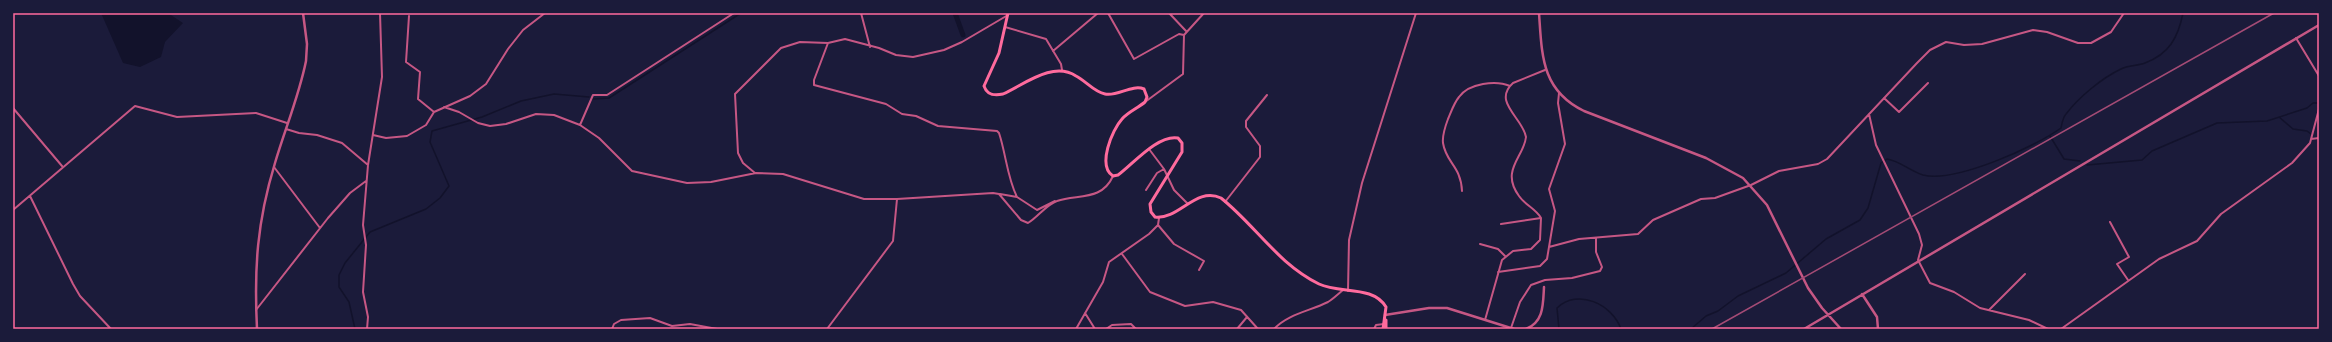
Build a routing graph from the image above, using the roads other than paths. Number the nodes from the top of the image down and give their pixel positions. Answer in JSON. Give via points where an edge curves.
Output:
{"nodes":[{"id":1,"x":303,"y":13,"type":"edge"},
{"id":2,"x":380,"y":13,"type":"edge"},
{"id":3,"x":545,"y":13,"type":"edge"},
{"id":4,"x":734,"y":13,"type":"edge"},
{"id":5,"x":861,"y":13,"type":"edge"},
{"id":6,"x":1098,"y":13,"type":"edge"},
{"id":7,"x":1108,"y":13,"type":"edge"},
{"id":8,"x":1169,"y":13,"type":"edge"},
{"id":9,"x":1204,"y":13,"type":"edge"},
{"id":10,"x":1416,"y":13,"type":"edge"},
{"id":11,"x":1540,"y":13,"type":"edge"},
{"id":12,"x":2124,"y":13,"type":"edge"},
{"id":13,"x":1008,"y":14,"type":"edge"},
{"id":14,"x":409,"y":16,"type":"dead end"},
{"id":15,"x":2319,"y":25,"type":"edge"},
{"id":16,"x":1005,"y":27,"type":"junction"},
{"id":17,"x":1187,"y":31,"type":"junction"},
{"id":18,"x":1184,"y":35,"type":"junction"},
{"id":19,"x":2296,"y":38,"type":"junction"},
{"id":20,"x":828,"y":43,"type":"junction"},
{"id":21,"x":870,"y":47,"type":"junction"},
{"id":22,"x":1054,"y":51,"type":"junction"},
{"id":23,"x":1062,"y":70,"type":"junction"},
{"id":24,"x":1545,"y":70,"type":"junction"},
{"id":25,"x":2319,"y":76,"type":"edge"},
{"id":26,"x":1928,"y":83,"type":"dead end"},
{"id":27,"x":1510,"y":86,"type":"junction"},
{"id":28,"x":1559,"y":93,"type":"junction"},
{"id":29,"x":1267,"y":95,"type":"dead end"},
{"id":30,"x":1884,"y":98,"type":"junction"},
{"id":31,"x":1145,"y":102,"type":"junction"},
{"id":32,"x":444,"y":107,"type":"junction"},
{"id":33,"x":13,"y":108,"type":"edge"},
{"id":34,"x":2319,"y":109,"type":"edge"},
{"id":35,"x":434,"y":112,"type":"junction"},
{"id":36,"x":1869,"y":114,"type":"junction"},
{"id":37,"x":287,"y":123,"type":"junction"},
{"id":38,"x":580,"y":125,"type":"junction"},
{"id":39,"x":285,"y":129,"type":"junction"},
{"id":40,"x":373,"y":135,"type":"junction"},
{"id":41,"x":2319,"y":138,"type":"edge"},
{"id":42,"x":2311,"y":139,"type":"junction"},
{"id":43,"x":1149,"y":149,"type":"junction"},
{"id":44,"x":368,"y":165,"type":"junction"},
{"id":45,"x":62,"y":166,"type":"junction"},
{"id":46,"x":274,"y":167,"type":"junction"},
{"id":47,"x":1164,"y":169,"type":"junction"},
{"id":48,"x":756,"y":173,"type":"junction"},
{"id":49,"x":1113,"y":176,"type":"junction"},
{"id":50,"x":1167,"y":176,"type":"junction"},
{"id":51,"x":366,"y":181,"type":"junction"},
{"id":52,"x":1751,"y":185,"type":"junction"},
{"id":53,"x":1146,"y":190,"type":"dead end"},
{"id":54,"x":1462,"y":191,"type":"dead end"},
{"id":55,"x":999,"y":194,"type":"junction"},
{"id":56,"x":30,"y":196,"type":"junction"},
{"id":57,"x":1017,"y":197,"type":"junction"},
{"id":58,"x":898,"y":199,"type":"junction"},
{"id":59,"x":1057,"y":201,"type":"junction"},
{"id":60,"x":1225,"y":202,"type":"junction"},
{"id":61,"x":1187,"y":203,"type":"junction"},
{"id":62,"x":13,"y":210,"type":"edge"},
{"id":63,"x":1159,"y":218,"type":"junction"},
{"id":64,"x":1541,"y":218,"type":"junction"},
{"id":65,"x":2110,"y":222,"type":"dead end"},
{"id":66,"x":1501,"y":224,"type":"dead end"},
{"id":67,"x":1158,"y":225,"type":"junction"},
{"id":68,"x":320,"y":228,"type":"junction"},
{"id":69,"x":1596,"y":238,"type":"junction"},
{"id":70,"x":1480,"y":244,"type":"dead end"},
{"id":71,"x":1549,"y":247,"type":"junction"},
{"id":72,"x":1122,"y":254,"type":"junction"},
{"id":73,"x":1505,"y":256,"type":"junction"},
{"id":74,"x":1918,"y":260,"type":"junction"},
{"id":75,"x":1199,"y":270,"type":"dead end"},
{"id":76,"x":1498,"y":272,"type":"junction"},
{"id":77,"x":2025,"y":274,"type":"dead end"},
{"id":78,"x":2128,"y":280,"type":"junction"},
{"id":79,"x":1544,"y":287,"type":"dead end"},
{"id":80,"x":1343,"y":290,"type":"junction"},
{"id":81,"x":1348,"y":290,"type":"junction"},
{"id":82,"x":1862,"y":294,"type":"junction"},
{"id":83,"x":256,"y":310,"type":"junction"},
{"id":84,"x":1989,"y":310,"type":"junction"},
{"id":85,"x":1085,"y":313,"type":"junction"},
{"id":86,"x":1385,"y":315,"type":"junction"},
{"id":87,"x":1247,"y":317,"type":"junction"},
{"id":88,"x":1485,"y":320,"type":"junction"},
{"id":89,"x":1384,"y":324,"type":"junction"},
{"id":90,"x":111,"y":329,"type":"edge"},
{"id":91,"x":257,"y":329,"type":"edge"},
{"id":92,"x":367,"y":329,"type":"edge"},
{"id":93,"x":612,"y":329,"type":"edge"},
{"id":94,"x":717,"y":329,"type":"edge"},
{"id":95,"x":827,"y":329,"type":"edge"},
{"id":96,"x":1076,"y":329,"type":"edge"},
{"id":97,"x":1095,"y":329,"type":"edge"},
{"id":98,"x":1106,"y":329,"type":"edge"},
{"id":99,"x":1136,"y":329,"type":"edge"},
{"id":100,"x":1237,"y":329,"type":"edge"},
{"id":101,"x":1258,"y":329,"type":"edge"},
{"id":102,"x":1274,"y":329,"type":"edge"},
{"id":103,"x":1374,"y":329,"type":"edge"},
{"id":104,"x":1383,"y":329,"type":"edge"},
{"id":105,"x":1386,"y":329,"type":"edge"},
{"id":106,"x":1512,"y":329,"type":"edge"},
{"id":107,"x":1526,"y":329,"type":"edge"},
{"id":108,"x":1804,"y":329,"type":"edge"},
{"id":109,"x":1841,"y":329,"type":"edge"},
{"id":110,"x":1878,"y":329,"type":"edge"},
{"id":111,"x":2048,"y":329,"type":"edge"},
{"id":112,"x":2062,"y":329,"type":"edge"}],
"edges":[{"from":1,"to":37,"type":"street","via":[[307,44],[306,61]]},
{"from":2,"to":40,"type":"street","via":[[382,77]]},
{"from":3,"to":32,"type":"street","via":[[529,24],[515,39],[486,84],[470,96]]},
{"from":4,"to":38,"type":"street","via":[[607,95],[592,95]]},
{"from":5,"to":21,"type":"street"},
{"from":6,"to":22,"type":"street"},
{"from":7,"to":18,"type":"street","via":[[1134,59],[1164,40],[1179,34]]},
{"from":8,"to":17,"type":"street"},
{"from":9,"to":17,"type":"street"},
{"from":10,"to":81,"type":"street","via":[[1362,183],[1349,240]]},
{"from":11,"to":24,"type":"street"},
{"from":12,"to":30,"type":"street","via":[[2108,34],[2085,44],[2033,30],[1982,44],[1942,43],[1930,50]]},
{"from":13,"to":16,"type":"main road"},
{"from":13,"to":21,"type":"street","via":[[962,42],[927,54],[913,57],[896,55]]},
{"from":14,"to":35,"type":"street","via":[[406,62],[420,72],[418,99]]},
{"from":15,"to":19,"type":"street"},
{"from":16,"to":22,"type":"street","via":[[1046,39]]},
{"from":16,"to":23,"type":"main road","via":[[999,53],[984,80],[988,93],[996,96],[1003,94],[1049,72]]},
{"from":17,"to":18,"type":"street"},
{"from":18,"to":31,"type":"street","via":[[1183,74]]},
{"from":19,"to":25,"type":"street"},
{"from":19,"to":74,"type":"street"},
{"from":20,"to":21,"type":"street","via":[[845,40]]},
{"from":20,"to":48,"type":"street","via":[[800,42],[781,48],[735,94],[738,153],[743,163]]},
{"from":20,"to":57,"type":"street","via":[[814,85],[886,104],[902,114],[916,116],[938,126],[997,131]]},
{"from":22,"to":23,"type":"street","via":[[1063,66]]},
{"from":23,"to":31,"type":"main road","via":[[1077,76],[1105,94],[1140,87],[1146,92]]},
{"from":24,"to":27,"type":"street"},
{"from":24,"to":28,"type":"street"},
{"from":26,"to":30,"type":"street","via":[[1899,112]]},
{"from":27,"to":54,"type":"street","via":[[1503,83],[1476,86],[1459,96],[1452,109],[1444,132],[1443,145],[1448,158],[1458,171]]},
{"from":27,"to":64,"type":"street","via":[[1506,98],[1508,109],[1522,126],[1526,137],[1514,163],[1513,183],[1524,202]]},
{"from":28,"to":52,"type":"street","via":[[1584,111],[1723,165]]},
{"from":28,"to":71,"type":"street","via":[[1558,103],[1565,144],[1549,189],[1555,211]]},
{"from":29,"to":60,"type":"street","via":[[1246,121],[1246,127],[1260,146],[1260,157]]},
{"from":30,"to":36,"type":"street"},
{"from":31,"to":49,"type":"main road","via":[[1124,117],[1114,133],[1106,165],[1109,174]]},
{"from":32,"to":35,"type":"street"},
{"from":32,"to":38,"type":"street","via":[[490,126],[545,113]]},
{"from":33,"to":45,"type":"street"},
{"from":34,"to":42,"type":"street"},
{"from":35,"to":40,"type":"street","via":[[426,125],[407,136],[386,138]]},
{"from":36,"to":52,"type":"street","via":[[1827,159],[1818,164],[1779,171]]},
{"from":36,"to":74,"type":"street","via":[[1876,145],[1919,234],[1922,245]]},
{"from":37,"to":39,"type":"street"},
{"from":37,"to":45,"type":"street","via":[[256,113],[177,117],[135,106]]},
{"from":38,"to":48,"type":"street","via":[[599,138],[627,167],[638,173],[687,183],[711,182]]},
{"from":39,"to":44,"type":"street","via":[[317,134],[342,143]]},
{"from":39,"to":46,"type":"street"},
{"from":40,"to":44,"type":"street"},
{"from":41,"to":42,"type":"street"},
{"from":42,"to":78,"type":"street","via":[[2292,163],[2216,219],[2197,241],[2159,259]]},
{"from":43,"to":47,"type":"street"},
{"from":43,"to":49,"type":"main road","via":[[1131,162],[1124,171]]},
{"from":43,"to":50,"type":"main road","via":[[1173,137],[1182,143],[1182,152]]},
{"from":44,"to":51,"type":"street"},
{"from":45,"to":56,"type":"street"},
{"from":46,"to":68,"type":"street"},
{"from":46,"to":83,"type":"street","via":[[257,247]]},
{"from":47,"to":50,"type":"street"},
{"from":47,"to":53,"type":"street","via":[[1157,173]]},
{"from":48,"to":58,"type":"street","via":[[791,176],[856,198]]},
{"from":49,"to":59,"type":"street","via":[[1101,191],[1081,198]]},
{"from":50,"to":61,"type":"street","via":[[1174,190]]},
{"from":50,"to":63,"type":"main road","via":[[1150,204],[1151,212],[1155,218]]},
{"from":51,"to":68,"type":"street","via":[[350,193]]},
{"from":51,"to":92,"type":"street","via":[[363,292],[368,317]]},
{"from":52,"to":69,"type":"street","via":[[1715,198],[1702,199],[1653,220],[1638,234]]},
{"from":52,"to":109,"type":"street","via":[[1767,205],[1808,288]]},
{"from":55,"to":57,"type":"street"},
{"from":55,"to":58,"type":"street"},
{"from":55,"to":59,"type":"street","via":[[1021,220],[1028,224]]},
{"from":56,"to":62,"type":"street"},
{"from":56,"to":90,"type":"street","via":[[80,296]]},
{"from":57,"to":59,"type":"street","via":[[1037,210],[1049,202]]},
{"from":58,"to":95,"type":"street","via":[[893,241]]},
{"from":60,"to":61,"type":"main road","via":[[1217,196],[1209,196]]},
{"from":60,"to":80,"type":"main road","via":[[1290,267],[1319,284]]},
{"from":61,"to":63,"type":"main road"},
{"from":63,"to":67,"type":"street"},
{"from":64,"to":66,"type":"street"},
{"from":64,"to":73,"type":"street","via":[[1542,234],[1538,244],[1531,250],[1513,251]]},
{"from":65,"to":78,"type":"street","via":[[2128,257],[2117,264]]},
{"from":67,"to":72,"type":"street"},
{"from":67,"to":75,"type":"street","via":[[1174,244],[1204,261]]},
{"from":68,"to":83,"type":"street"},
{"from":69,"to":71,"type":"street","via":[[1579,239]]},
{"from":69,"to":106,"type":"street","via":[[1596,252],[1602,266],[1600,271],[1572,278],[1545,280],[1531,285],[1520,302]]},
{"from":70,"to":73,"type":"street","via":[[1498,249]]},
{"from":71,"to":76,"type":"street","via":[[1547,259],[1540,266]]},
{"from":72,"to":85,"type":"street","via":[[1109,262],[1104,282]]},
{"from":72,"to":87,"type":"street","via":[[1150,292],[1184,306],[1213,302],[1224,304],[1241,310]]},
{"from":73,"to":76,"type":"street"},
{"from":74,"to":82,"type":"street"},
{"from":74,"to":84,"type":"street","via":[[1930,284],[1954,292],[1967,301]]},
{"from":76,"to":88,"type":"street"},
{"from":77,"to":84,"type":"street"},
{"from":78,"to":112,"type":"street"},
{"from":79,"to":107,"type":"street","via":[[1542,313],[1535,324]]},
{"from":80,"to":81,"type":"main road"},
{"from":80,"to":102,"type":"street","via":[[1329,301],[1302,310]]},
{"from":81,"to":86,"type":"main road","via":[[1374,296],[1386,307]]},
{"from":82,"to":108,"type":"street"},
{"from":82,"to":110,"type":"street","via":[[1877,317]]},
{"from":83,"to":91,"type":"street"},
{"from":84,"to":111,"type":"street","via":[[2029,320]]},
{"from":85,"to":96,"type":"street"},
{"from":85,"to":97,"type":"street"},
{"from":86,"to":88,"type":"street","via":[[1438,308]]},
{"from":86,"to":89,"type":"main road"},
{"from":86,"to":105,"type":"main road"},
{"from":87,"to":100,"type":"street"},
{"from":87,"to":101,"type":"street"},
{"from":88,"to":106,"type":"street"},
{"from":89,"to":103,"type":"street","via":[[1376,325]]},
{"from":89,"to":104,"type":"main road"},
{"from":93,"to":94,"type":"street","via":[[614,324],[621,320],[650,318],[672,326],[690,324]]},
{"from":98,"to":99,"type":"street","via":[[1112,325],[1131,324]]}]}
